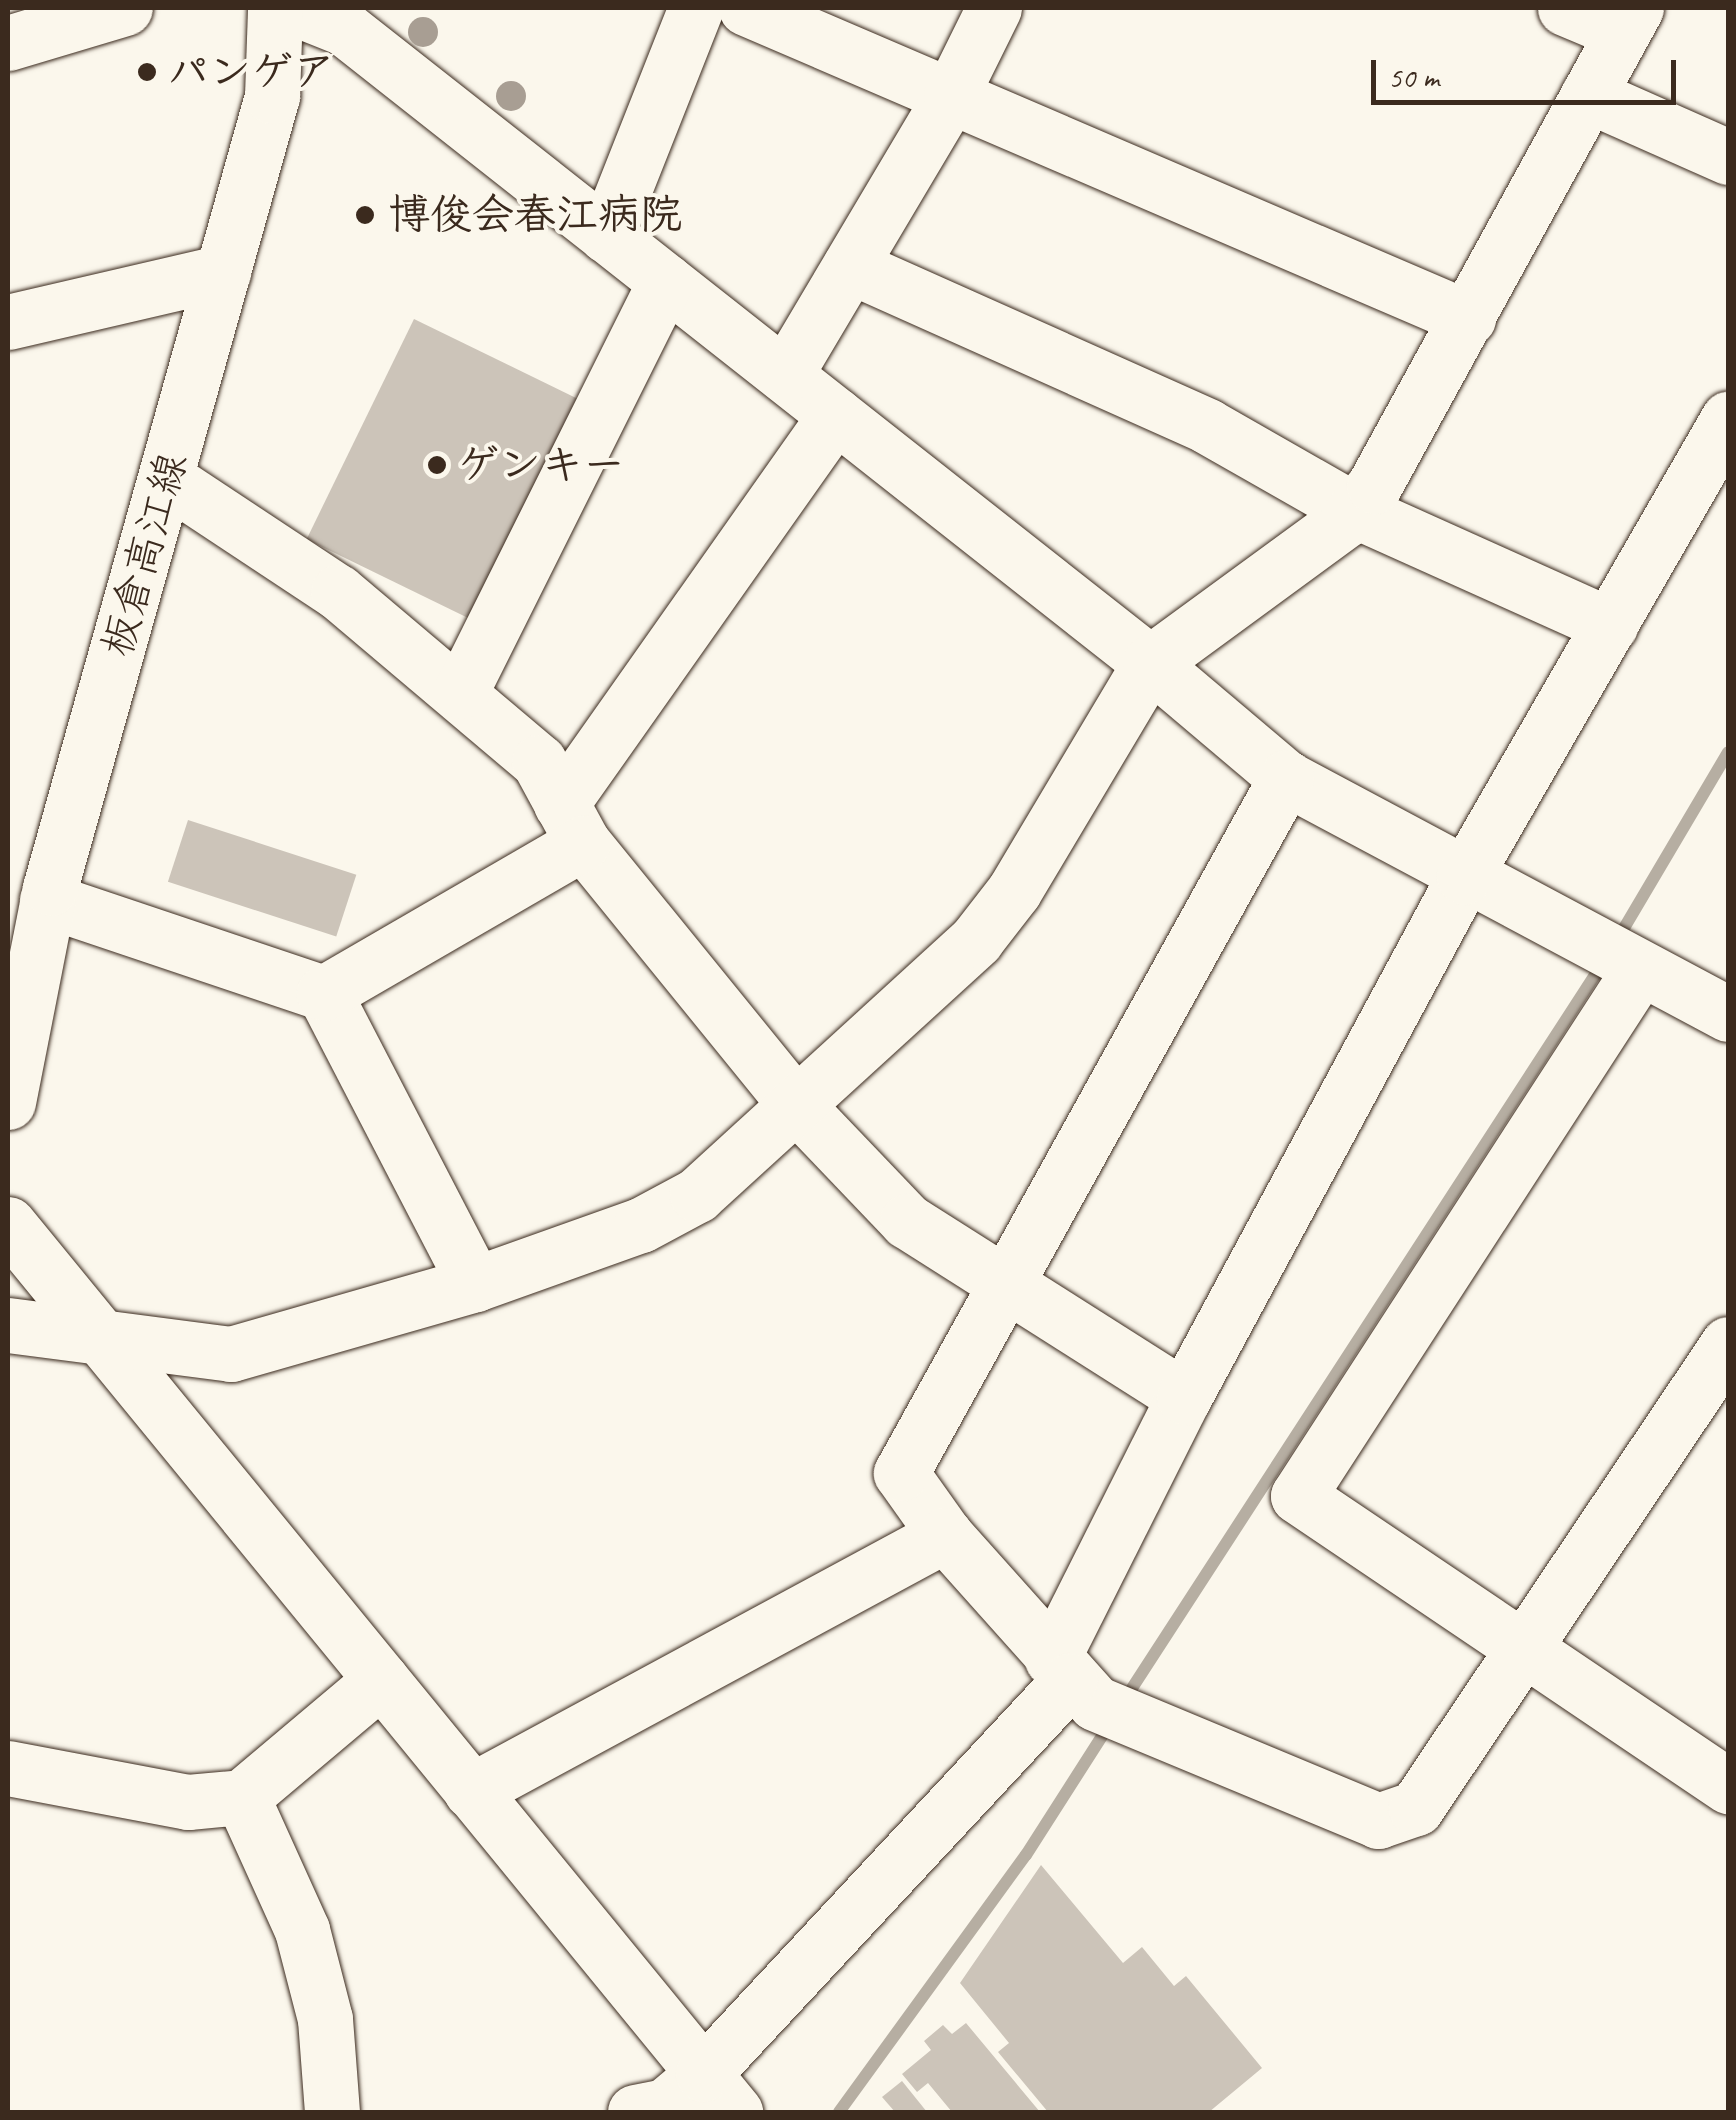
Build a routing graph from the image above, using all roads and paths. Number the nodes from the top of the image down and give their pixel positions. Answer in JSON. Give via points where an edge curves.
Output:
{"nodes":[{"id":1,"x":125,"y":8,"type":"edge"},
{"id":2,"x":276,"y":8,"type":"edge"},
{"id":3,"x":294,"y":8,"type":"edge"},
{"id":4,"x":696,"y":8,"type":"edge"},
{"id":5,"x":746,"y":8,"type":"edge"},
{"id":6,"x":994,"y":8,"type":"edge"},
{"id":7,"x":1565,"y":8,"type":"edge"},
{"id":8,"x":345,"y":18,"type":"edge"},
{"id":9,"x":1630,"y":20,"type":"edge"},
{"id":10,"x":8,"y":43,"type":"edge"},
{"id":11,"x":950,"y":96,"type":"junction"},
{"id":12,"x":1588,"y":96,"type":"junction"},
{"id":13,"x":1728,"y":157,"type":"edge"},
{"id":14,"x":606,"y":235,"type":"junction"},
{"id":15,"x":850,"y":266,"type":"junction"},
{"id":16,"x":224,"y":272,"type":"junction"},
{"id":17,"x":665,"y":282,"type":"junction"},
{"id":18,"x":1468,"y":318,"type":"junction"},
{"id":19,"x":8,"y":322,"type":"edge"},
{"id":20,"x":784,"y":376,"type":"junction"},
{"id":21,"x":834,"y":415,"type":"junction"},
{"id":22,"x":1728,"y":420,"type":"edge"},
{"id":23,"x":167,"y":479,"type":"junction"},
{"id":24,"x":1354,"y":510,"type":"junction"},
{"id":25,"x":1610,"y":625,"type":"junction"},
{"id":26,"x":1150,"y":664,"type":"junction"},
{"id":27,"x":461,"y":691,"type":"junction"},
{"id":28,"x":1286,"y":778,"type":"junction"},
{"id":29,"x":572,"y":823,"type":"junction"},
{"id":30,"x":1464,"y":877,"type":"junction"},
{"id":31,"x":35,"y":894,"type":"edge"},
{"id":32,"x":1640,"y":969,"type":"junction"},
{"id":33,"x":324,"y":993,"type":"junction"},
{"id":34,"x":1728,"y":1014,"type":"edge"},
{"id":35,"x":8,"y":1102,"type":"edge"},
{"id":36,"x":798,"y":1106,"type":"junction"},
{"id":37,"x":8,"y":1224,"type":"edge"},
{"id":38,"x":475,"y":1284,"type":"junction"},
{"id":39,"x":1007,"y":1285,"type":"junction"},
{"id":40,"x":8,"y":1325,"type":"edge"},
{"id":41,"x":101,"y":1337,"type":"junction"},
{"id":42,"x":1728,"y":1344,"type":"edge"},
{"id":43,"x":1184,"y":1397,"type":"junction"},
{"id":44,"x":944,"y":1535,"type":"junction"},
{"id":45,"x":1525,"y":1652,"type":"junction"},
{"id":46,"x":1061,"y":1670,"type":"junction"},
{"id":47,"x":381,"y":1680,"type":"junction"},
{"id":48,"x":8,"y":1768,"type":"edge"},
{"id":49,"x":1728,"y":1786,"type":"edge"},
{"id":50,"x":472,"y":1791,"type":"junction"},
{"id":51,"x":242,"y":1797,"type":"junction"},
{"id":52,"x":721,"y":2100,"type":"edge"},
{"id":53,"x":332,"y":2112,"type":"edge"},
{"id":54,"x":635,"y":2112,"type":"edge"}],
"edges":[{"from":1,"to":10,"type":"street"},
{"from":2,"to":16,"type":"street","name":"板倉高江線","via":[[272,96]]},
{"from":3,"to":8,"type":"street"},
{"from":4,"to":14,"type":"street"},
{"from":5,"to":11,"type":"street"},
{"from":6,"to":11,"type":"street"},
{"from":7,"to":9,"type":"street"},
{"from":8,"to":14,"type":"street"},
{"from":9,"to":12,"type":"street"},
{"from":11,"to":15,"type":"street"},
{"from":11,"to":18,"type":"street"},
{"from":12,"to":13,"type":"street"},
{"from":12,"to":18,"type":"street"},
{"from":14,"to":17,"type":"street"},
{"from":15,"to":20,"type":"street"},
{"from":15,"to":24,"type":"street","via":[[1208,426]]},
{"from":16,"to":19,"type":"street"},
{"from":16,"to":23,"type":"street","name":"板倉高江線"},
{"from":17,"to":20,"type":"street"},
{"from":17,"to":27,"type":"street"},
{"from":18,"to":24,"type":"street"},
{"from":20,"to":21,"type":"street"},
{"from":21,"to":26,"type":"street"},
{"from":21,"to":29,"type":"street"},
{"from":22,"to":25,"type":"street"},
{"from":23,"to":27,"type":"street","via":[[338,592]]},
{"from":23,"to":31,"type":"street","name":"板倉高江線"},
{"from":24,"to":25,"type":"street"},
{"from":24,"to":26,"type":"street"},
{"from":25,"to":30,"type":"street"},
{"from":26,"to":28,"type":"street"},
{"from":26,"to":36,"type":"street","via":[[1014,891],[976,940]]},
{"from":27,"to":29,"type":"street","via":[[538,762]]},
{"from":28,"to":30,"type":"street"},
{"from":28,"to":39,"type":"street"},
{"from":29,"to":33,"type":"street"},
{"from":29,"to":36,"type":"street"},
{"from":30,"to":32,"type":"street"},
{"from":30,"to":43,"type":"street"},
{"from":31,"to":33,"type":"street"},
{"from":31,"to":35,"type":"street","name":"板倉高江線"},
{"from":32,"to":34,"type":"street"},
{"from":32,"to":45,"type":"street","via":[[1298,1496]]},
{"from":33,"to":38,"type":"street"},
{"from":36,"to":38,"type":"street","via":[[698,1195],[640,1225]]},
{"from":36,"to":39,"type":"street","via":[[907,1221]]},
{"from":37,"to":41,"type":"street"},
{"from":38,"to":41,"type":"street","via":[[231,1354]]},
{"from":39,"to":43,"type":"street"},
{"from":39,"to":44,"type":"street","via":[[901,1473]]},
{"from":40,"to":41,"type":"street"},
{"from":41,"to":47,"type":"street"},
{"from":42,"to":45,"type":"street"},
{"from":43,"to":46,"type":"street"},
{"from":44,"to":46,"type":"street"},
{"from":44,"to":50,"type":"street"},
{"from":45,"to":46,"type":"street","via":[[1416,1808],[1378,1821],[1095,1703]]},
{"from":45,"to":49,"type":"street"},
{"from":46,"to":52,"type":"street"},
{"from":47,"to":50,"type":"street"},
{"from":47,"to":51,"type":"street"},
{"from":48,"to":51,"type":"street","via":[[188,1802]]},
{"from":50,"to":52,"type":"street"},
{"from":51,"to":53,"type":"street","via":[[302,1930],[325,2019]]},
{"from":52,"to":54,"type":"street"}]}
